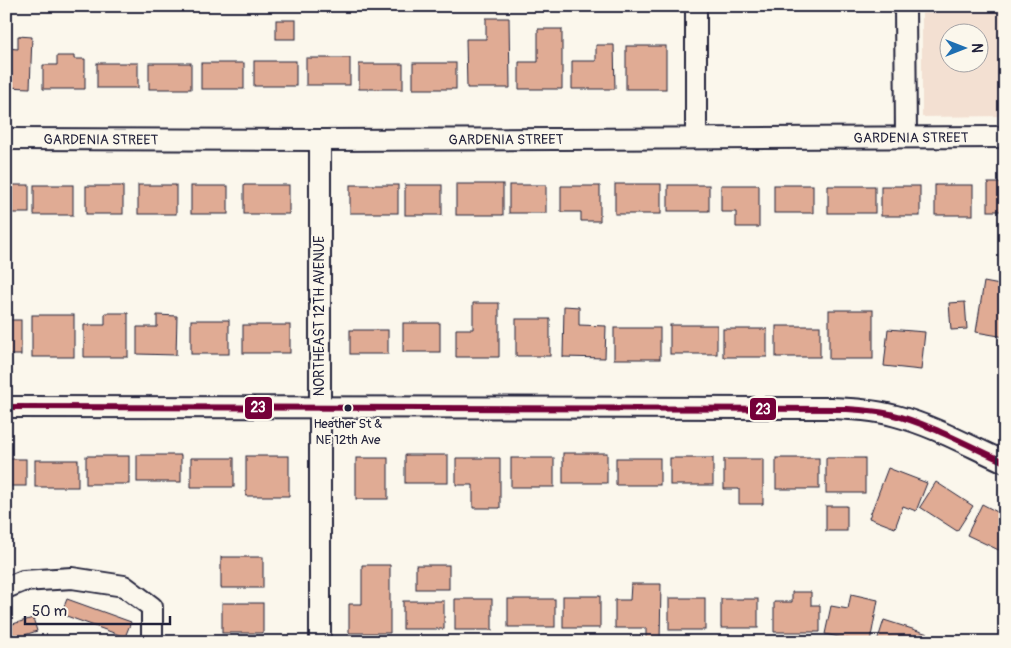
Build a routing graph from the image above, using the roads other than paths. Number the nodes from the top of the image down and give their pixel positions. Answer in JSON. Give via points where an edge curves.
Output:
{"nodes":[{"id":1,"x":696,"y":6,"type":"edge"},
{"id":2,"x":904,"y":6,"type":"edge"},
{"id":3,"x":906,"y":137,"type":"junction"},
{"id":4,"x":1005,"y":137,"type":"edge"},
{"id":5,"x":696,"y":138,"type":"junction"},
{"id":6,"x":6,"y":139,"type":"edge"},
{"id":7,"x":320,"y":140,"type":"junction"},
{"id":8,"x":6,"y":407,"type":"edge"},
{"id":9,"x":319,"y":407,"type":"junction"},
{"id":10,"x":1005,"y":462,"type":"edge"},
{"id":11,"x":6,"y":588,"type":"edge"},
{"id":12,"x":152,"y":642,"type":"edge"},
{"id":13,"x":320,"y":642,"type":"edge"}],
"edges":[{"from":1,"to":5,"type":"street"},
{"from":2,"to":3,"type":"street"},
{"from":3,"to":4,"type":"street","name":"GARDENIA STREET"},
{"from":3,"to":5,"type":"street","name":"GARDENIA STREET"},
{"from":5,"to":7,"type":"street","name":"GARDENIA STREET"},
{"from":6,"to":7,"type":"street","name":"GARDENIA STREET"},
{"from":7,"to":9,"type":"street","name":"NORTHEAST 12TH AVENUE"},
{"from":8,"to":9,"type":"street"},
{"from":9,"to":10,"type":"street","via":[[863,410],[923,425]]},
{"from":9,"to":13,"type":"street","name":"NORTHEAST 12TH AVENUE"},
{"from":11,"to":12,"type":"street","via":[[23,581],[72,578],[124,586],[152,607]]}]}
